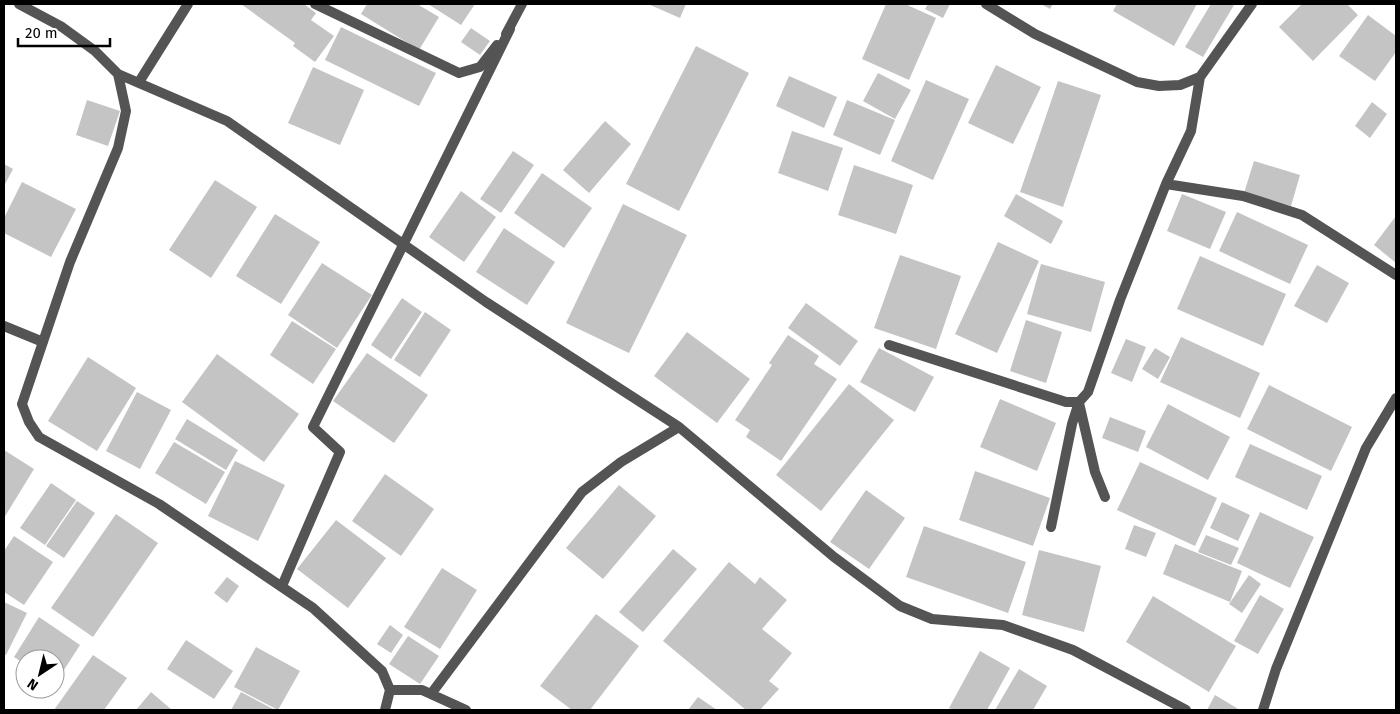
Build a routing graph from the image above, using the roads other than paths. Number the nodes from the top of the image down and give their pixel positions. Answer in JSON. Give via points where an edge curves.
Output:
{"nodes":[{"id":1,"x":19,"y":4,"type":"edge"},
{"id":2,"x":188,"y":4,"type":"edge"},
{"id":3,"x":315,"y":4,"type":"edge"},
{"id":4,"x":522,"y":4,"type":"edge"},
{"id":5,"x":986,"y":4,"type":"edge"},
{"id":6,"x":1252,"y":4,"type":"edge"},
{"id":7,"x":510,"y":29,"type":"junction"},
{"id":8,"x":118,"y":74,"type":"junction"},
{"id":9,"x":1200,"y":77,"type":"junction"},
{"id":10,"x":139,"y":82,"type":"junction"},
{"id":11,"x":1166,"y":184,"type":"junction"},
{"id":12,"x":404,"y":245,"type":"junction"},
{"id":13,"x":1396,"y":275,"type":"edge"},
{"id":14,"x":4,"y":326,"type":"edge"},
{"id":15,"x":43,"y":342,"type":"junction"},
{"id":16,"x":889,"y":345,"type":"dead end"},
{"id":17,"x":1396,"y":398,"type":"edge"},
{"id":18,"x":1079,"y":402,"type":"junction"},
{"id":19,"x":679,"y":427,"type":"junction"},
{"id":20,"x":1104,"y":497,"type":"dead end"},
{"id":21,"x":1051,"y":528,"type":"dead end"},
{"id":22,"x":282,"y":586,"type":"junction"},
{"id":23,"x":390,"y":690,"type":"junction"},
{"id":24,"x":431,"y":694,"type":"junction"},
{"id":25,"x":385,"y":710,"type":"edge"},
{"id":26,"x":466,"y":710,"type":"edge"},
{"id":27,"x":1186,"y":710,"type":"edge"},
{"id":28,"x":1263,"y":710,"type":"edge"}],
"edges":[{"from":1,"to":8,"type":"street","via":[[62,27],[95,50]]},
{"from":2,"to":10,"type":"street"},
{"from":3,"to":7,"type":"street","via":[[459,73],[480,67]]},
{"from":4,"to":7,"type":"street"},
{"from":5,"to":9,"type":"street","via":[[1035,34],[1137,82],[1180,85]]},
{"from":6,"to":9,"type":"street"},
{"from":7,"to":12,"type":"street"},
{"from":8,"to":10,"type":"street"},
{"from":8,"to":15,"type":"street","via":[[126,112],[118,148],[70,262]]},
{"from":9,"to":11,"type":"street","via":[[1191,130]]},
{"from":10,"to":12,"type":"street","via":[[227,121]]},
{"from":11,"to":13,"type":"street","via":[[1243,196],[1302,215]]},
{"from":11,"to":18,"type":"street","via":[[1088,392]]},
{"from":12,"to":19,"type":"street"},
{"from":12,"to":22,"type":"street","via":[[313,427],[340,452]]},
{"from":14,"to":15,"type":"street"},
{"from":15,"to":22,"type":"street","via":[[22,404],[40,437],[159,504]]},
{"from":16,"to":18,"type":"street","via":[[1066,402]]},
{"from":17,"to":28,"type":"street","via":[[1366,448],[1276,670]]},
{"from":18,"to":20,"type":"street"},
{"from":18,"to":21,"type":"street"},
{"from":19,"to":24,"type":"street","via":[[621,462],[582,492]]},
{"from":19,"to":27,"type":"street","via":[[834,557],[900,606],[932,619],[1003,625],[1073,650]]},
{"from":22,"to":23,"type":"street","via":[[313,608],[382,671]]},
{"from":23,"to":24,"type":"street","via":[[422,690]]},
{"from":23,"to":25,"type":"street"},
{"from":24,"to":26,"type":"street"}]}
